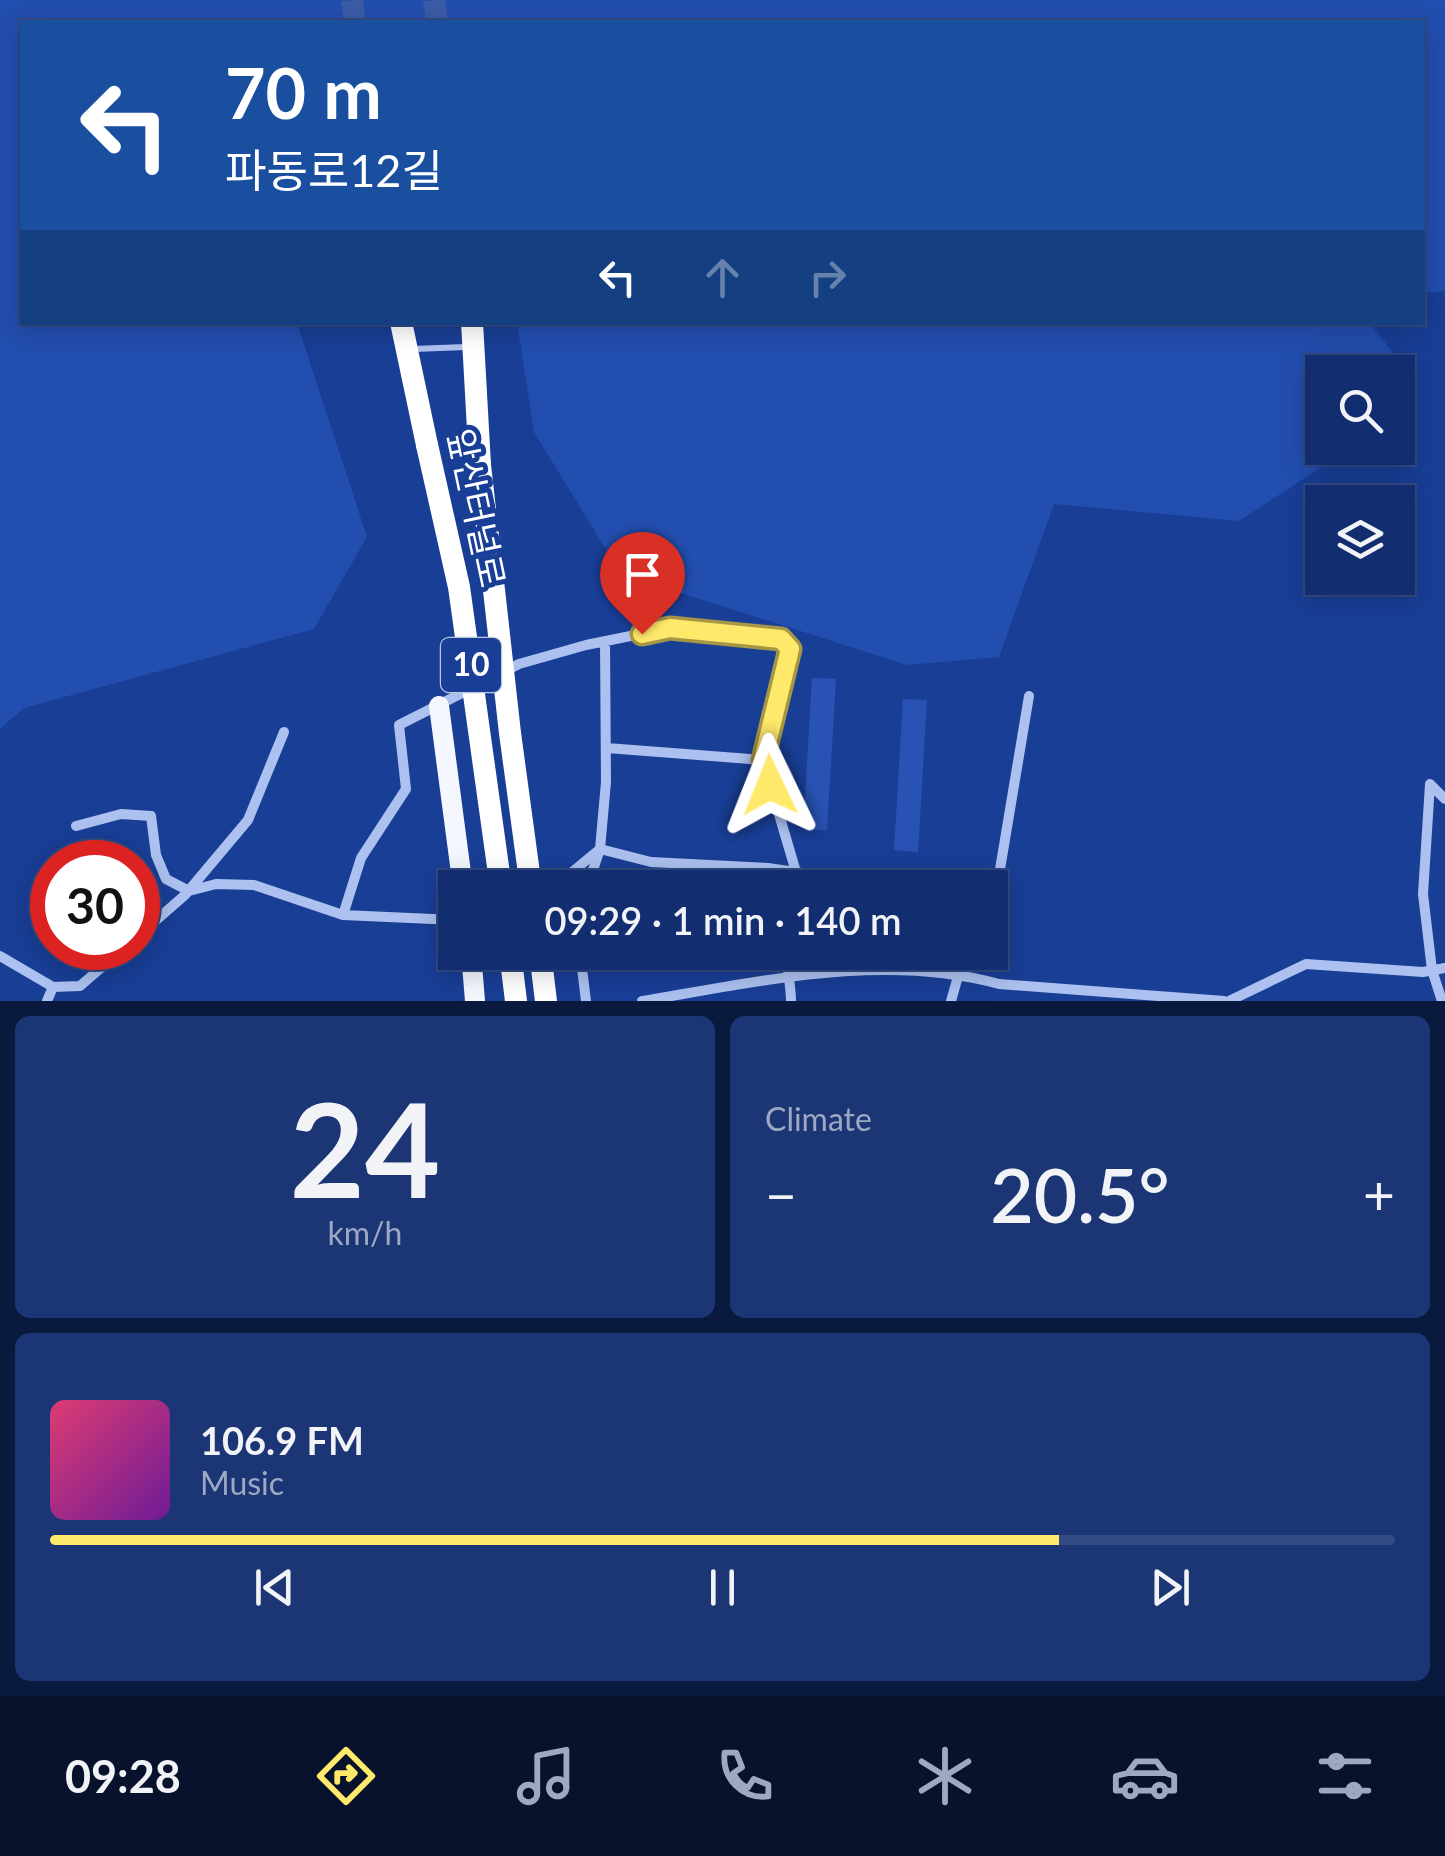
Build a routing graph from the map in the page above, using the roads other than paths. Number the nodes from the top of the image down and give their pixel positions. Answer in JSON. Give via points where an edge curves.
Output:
{"nodes":[{"id":1,"x":403,"y":325,"type":"edge"},
{"id":2,"x":472,"y":325,"type":"edge"},
{"id":3,"x":473,"y":347,"type":"junction"},
{"id":4,"x":407,"y":350,"type":"junction"},
{"id":5,"x":605,"y":641,"type":"junction"},
{"id":6,"x":1029,"y":696,"type":"dead end"},
{"id":7,"x":439,"y":706,"type":"junction"},
{"id":8,"x":284,"y":732,"type":"dead end"},
{"id":9,"x":607,"y":748,"type":"junction"},
{"id":10,"x":763,"y":760,"type":"junction"},
{"id":11,"x":1445,"y":800,"type":"edge"},
{"id":12,"x":76,"y":826,"type":"dead end"},
{"id":13,"x":600,"y":849,"type":"junction"},
{"id":14,"x":462,"y":870,"type":"edge"},
{"id":15,"x":499,"y":870,"type":"edge"},
{"id":16,"x":529,"y":870,"type":"edge"},
{"id":17,"x":576,"y":870,"type":"edge"},
{"id":18,"x":593,"y":870,"type":"edge"},
{"id":19,"x":767,"y":870,"type":"edge"},
{"id":20,"x":795,"y":870,"type":"edge"},
{"id":21,"x":999,"y":870,"type":"edge"},
{"id":22,"x":189,"y":891,"type":"junction"},
{"id":23,"x":343,"y":915,"type":"junction"},
{"id":24,"x":160,"y":917,"type":"edge"},
{"id":25,"x":438,"y":919,"type":"edge"},
{"id":26,"x":0,"y":956,"type":"edge"},
{"id":27,"x":1439,"y":969,"type":"edge"},
{"id":28,"x":99,"y":970,"type":"edge"},
{"id":29,"x":472,"y":970,"type":"edge"},
{"id":30,"x":512,"y":970,"type":"edge"},
{"id":31,"x":542,"y":970,"type":"edge"},
{"id":32,"x":582,"y":970,"type":"edge"},
{"id":33,"x":787,"y":970,"type":"edge"},
{"id":34,"x":962,"y":970,"type":"edge"},
{"id":35,"x":960,"y":973,"type":"junction"},
{"id":36,"x":791,"y":977,"type":"junction"},
{"id":37,"x":53,"y":987,"type":"junction"},
{"id":38,"x":1051,"y":988,"type":"junction"},
{"id":39,"x":475,"y":1000,"type":"edge"},
{"id":40,"x":47,"y":1001,"type":"edge"},
{"id":41,"x":484,"y":1001,"type":"edge"},
{"id":42,"x":516,"y":1001,"type":"edge"},
{"id":43,"x":546,"y":1001,"type":"edge"},
{"id":44,"x":586,"y":1001,"type":"edge"},
{"id":45,"x":642,"y":1001,"type":"edge"},
{"id":46,"x":791,"y":1001,"type":"edge"},
{"id":47,"x":952,"y":1001,"type":"edge"},
{"id":48,"x":1050,"y":1001,"type":"edge"},
{"id":49,"x":1230,"y":1001,"type":"edge"},
{"id":50,"x":1442,"y":1001,"type":"edge"}],
"edges":[{"from":1,"to":4,"type":"highway","name":"앞산터널로","number":"10"},
{"from":2,"to":3,"type":"highway","name":"앞산터널로","number":"10"},
{"from":3,"to":4,"type":"lane"},
{"from":3,"to":16,"type":"highway","name":"앞산터널로","number":"10","bridge":true,"via":[[492,581]]},
{"from":4,"to":15,"type":"highway","name":"앞산터널로","number":"10","bridge":true,"via":[[458,587]]},
{"from":5,"to":7,"type":"street","via":[[519,664]]},
{"from":5,"to":9,"type":"street"},
{"from":5,"to":10,"type":"street","via":[[670,628],[781,639],[790,649]]},
{"from":6,"to":21,"type":"street"},
{"from":7,"to":14,"type":"main road"},
{"from":7,"to":23,"type":"street","via":[[400,725],[406,789],[361,858]]},
{"from":8,"to":22,"type":"street","via":[[248,820]]},
{"from":9,"to":10,"type":"street"},
{"from":9,"to":13,"type":"street"},
{"from":10,"to":20,"type":"street"},
{"from":11,"to":27,"type":"street","via":[[1430,784],[1423,894]]},
{"from":12,"to":22,"type":"street","via":[[121,814],[151,816],[166,878]]},
{"from":13,"to":17,"type":"street"},
{"from":13,"to":18,"type":"street"},
{"from":13,"to":19,"type":"street","via":[[651,862]]},
{"from":22,"to":23,"type":"street","via":[[254,885]]},
{"from":22,"to":24,"type":"street"},
{"from":23,"to":25,"type":"street"},
{"from":26,"to":37,"type":"street"},
{"from":27,"to":49,"type":"street","via":[[1306,964]]},
{"from":27,"to":50,"type":"street"},
{"from":28,"to":37,"type":"street","via":[[80,986]]},
{"from":29,"to":39,"type":"street"},
{"from":30,"to":42,"type":"highway"},
{"from":31,"to":43,"type":"highway"},
{"from":32,"to":44,"type":"street"},
{"from":33,"to":36,"type":"street"},
{"from":34,"to":35,"type":"street"},
{"from":35,"to":36,"type":"street","via":[[915,969]]},
{"from":35,"to":38,"type":"street"},
{"from":35,"to":47,"type":"street"},
{"from":36,"to":45,"type":"street"},
{"from":36,"to":46,"type":"street"},
{"from":37,"to":40,"type":"street"},
{"from":38,"to":48,"type":"street"},
{"from":38,"to":49,"type":"street"},
{"from":39,"to":41,"type":"street"}]}
